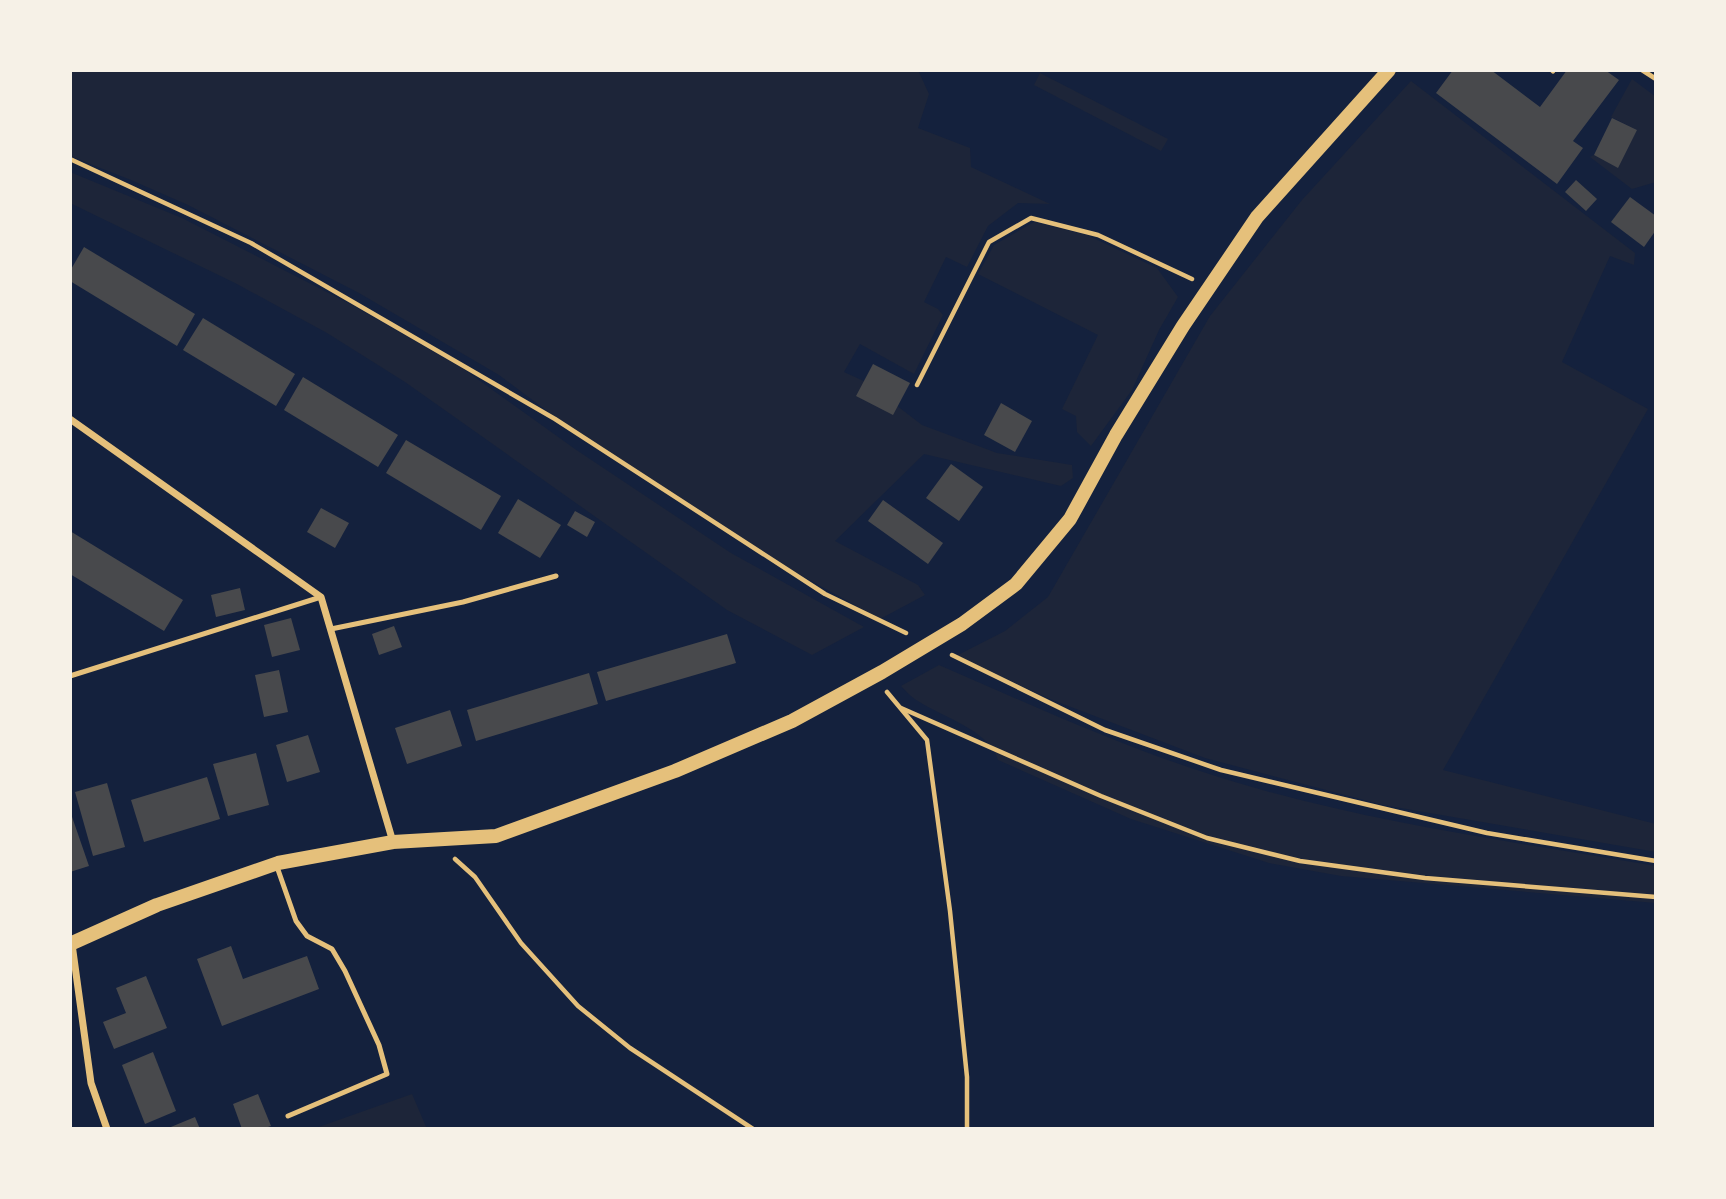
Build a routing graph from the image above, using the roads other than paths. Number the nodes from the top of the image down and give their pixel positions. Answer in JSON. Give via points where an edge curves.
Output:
{"nodes":[{"id":1,"x":1389,"y":70,"type":"edge"},
{"id":2,"x":1642,"y":70,"type":"edge"},
{"id":3,"x":1656,"y":79,"type":"edge"},
{"id":4,"x":70,"y":419,"type":"edge"},
{"id":5,"x":556,"y":576,"type":"dead end"},
{"id":6,"x":321,"y":597,"type":"junction"},
{"id":7,"x":331,"y":629,"type":"junction"},
{"id":8,"x":70,"y":676,"type":"edge"},
{"id":9,"x":394,"y":842,"type":"junction"},
{"id":10,"x":276,"y":864,"type":"junction"},
{"id":11,"x":71,"y":944,"type":"edge"},
{"id":12,"x":288,"y":1116,"type":"dead end"},
{"id":13,"x":107,"y":1129,"type":"edge"}],
"edges":[{"from":1,"to":9,"type":"main road","via":[[1257,217],[1116,435],[1070,519],[1016,584],[962,624],[792,721],[496,836]]},
{"from":2,"to":3,"type":"lane"},
{"from":4,"to":6,"type":"street"},
{"from":5,"to":7,"type":"lane","via":[[463,602]]},
{"from":6,"to":7,"type":"street"},
{"from":6,"to":8,"type":"lane"},
{"from":7,"to":9,"type":"street"},
{"from":9,"to":10,"type":"main road"},
{"from":10,"to":11,"type":"main road","via":[[158,905]]},
{"from":10,"to":12,"type":"lane","via":[[296,920],[307,936],[332,949],[345,971],[379,1045],[387,1074]]},
{"from":11,"to":13,"type":"street","via":[[91,1083]]}]}
